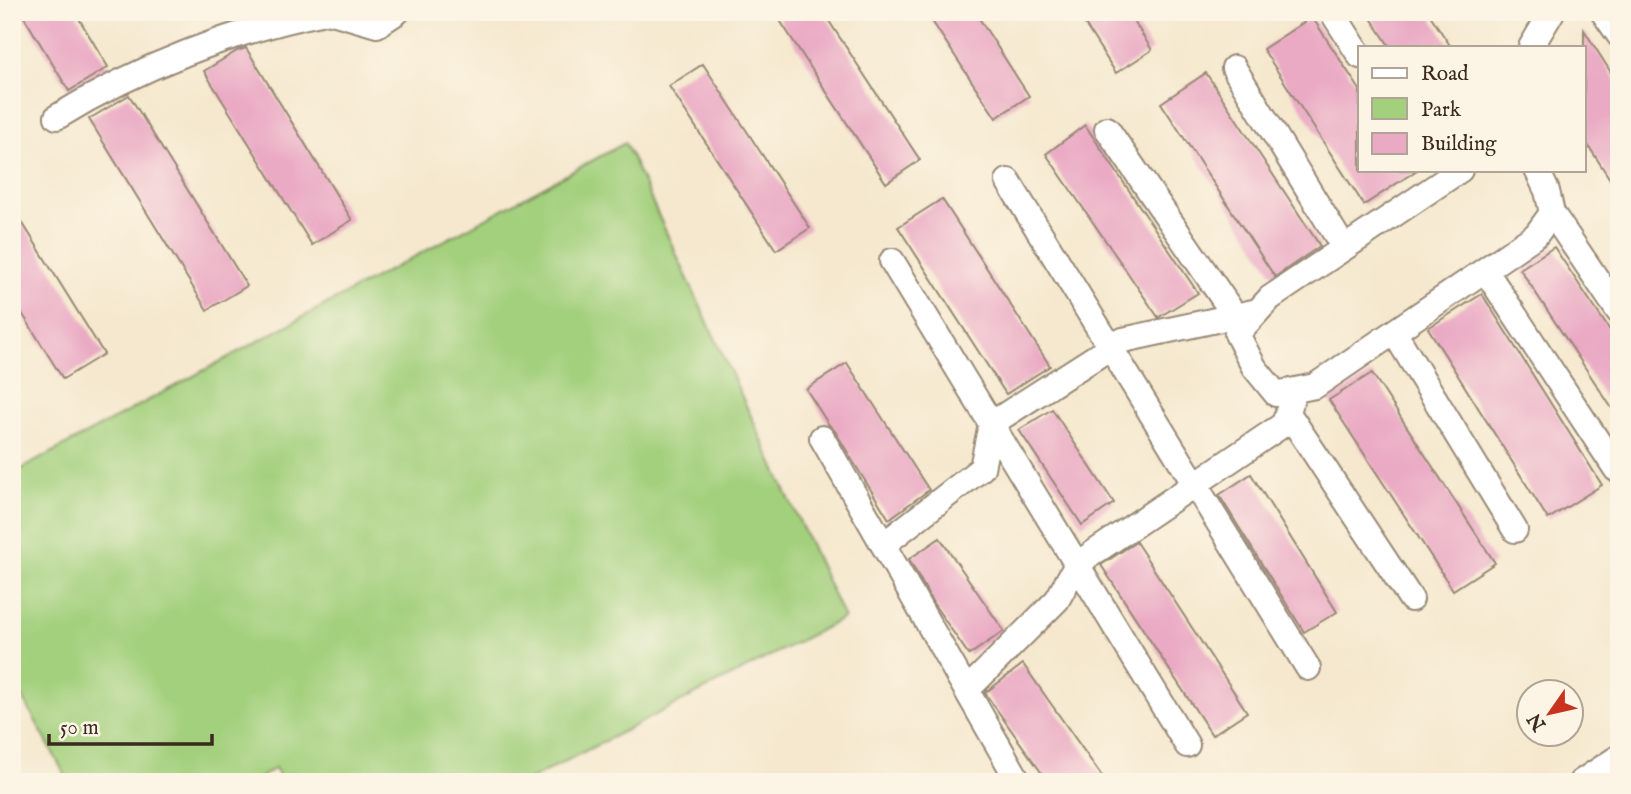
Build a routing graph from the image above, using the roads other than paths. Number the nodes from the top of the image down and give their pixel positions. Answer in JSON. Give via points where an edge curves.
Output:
{"nodes":[{"id":1,"x":325,"y":12,"type":"edge"},
{"id":2,"x":332,"y":12,"type":"edge"},
{"id":3,"x":397,"y":12,"type":"edge"},
{"id":4,"x":1552,"y":12,"type":"edge"},
{"id":5,"x":1603,"y":12,"type":"edge"},
{"id":6,"x":1334,"y":15,"type":"dead end"},
{"id":7,"x":1619,"y":35,"type":"edge"},
{"id":8,"x":1532,"y":46,"type":"edge"},
{"id":9,"x":1358,"y":53,"type":"edge"},
{"id":10,"x":1234,"y":68,"type":"dead end"},
{"id":11,"x":57,"y":117,"type":"dead end"},
{"id":12,"x":1107,"y":129,"type":"dead end"},
{"id":13,"x":1453,"y":172,"type":"edge"},
{"id":14,"x":1538,"y":172,"type":"edge"},
{"id":15,"x":1435,"y":177,"type":"edge"},
{"id":16,"x":1008,"y":181,"type":"dead end"},
{"id":17,"x":1552,"y":213,"type":"junction"},
{"id":18,"x":1344,"y":248,"type":"junction"},
{"id":19,"x":892,"y":261,"type":"dead end"},
{"id":20,"x":1485,"y":270,"type":"junction"},
{"id":21,"x":1247,"y":313,"type":"junction"},
{"id":22,"x":1619,"y":313,"type":"edge"},
{"id":23,"x":1394,"y":332,"type":"junction"},
{"id":24,"x":1111,"y":347,"type":"junction"},
{"id":25,"x":1291,"y":401,"type":"junction"},
{"id":26,"x":991,"y":424,"type":"junction"},
{"id":27,"x":822,"y":438,"type":"dead end"},
{"id":28,"x":1616,"y":469,"type":"dead end"},
{"id":29,"x":1195,"y":484,"type":"junction"},
{"id":30,"x":1516,"y":530,"type":"dead end"},
{"id":31,"x":883,"y":545,"type":"junction"},
{"id":32,"x":1077,"y":564,"type":"junction"},
{"id":33,"x":1411,"y":599,"type":"dead end"},
{"id":34,"x":1308,"y":668,"type":"dead end"},
{"id":35,"x":967,"y":690,"type":"junction"},
{"id":36,"x":1187,"y":745,"type":"dead end"},
{"id":37,"x":1619,"y":758,"type":"edge"},
{"id":38,"x":1019,"y":782,"type":"edge"},
{"id":39,"x":1581,"y":782,"type":"edge"}],
"edges":[{"from":1,"to":11,"type":"street","via":[[190,51]]},
{"from":2,"to":3,"type":"street","via":[[377,25]]},
{"from":4,"to":8,"type":"street"},
{"from":5,"to":7,"type":"street"},
{"from":6,"to":9,"type":"street"},
{"from":10,"to":18,"type":"street"},
{"from":12,"to":21,"type":"street"},
{"from":13,"to":15,"type":"street"},
{"from":14,"to":17,"type":"street"},
{"from":15,"to":18,"type":"street"},
{"from":16,"to":24,"type":"street"},
{"from":17,"to":20,"type":"street","via":[[1536,235]]},
{"from":17,"to":22,"type":"street"},
{"from":18,"to":21,"type":"street"},
{"from":19,"to":26,"type":"street"},
{"from":20,"to":23,"type":"street"},
{"from":20,"to":28,"type":"street"},
{"from":21,"to":24,"type":"street","via":[[1123,340]]},
{"from":21,"to":25,"type":"street","via":[[1237,334],[1254,367],[1276,394]]},
{"from":23,"to":25,"type":"street"},
{"from":23,"to":30,"type":"street"},
{"from":24,"to":26,"type":"street"},
{"from":24,"to":29,"type":"street"},
{"from":25,"to":29,"type":"street","via":[[1284,424]]},
{"from":25,"to":33,"type":"street"},
{"from":26,"to":31,"type":"street","via":[[982,468]]},
{"from":26,"to":32,"type":"street"},
{"from":27,"to":31,"type":"street"},
{"from":29,"to":32,"type":"street"},
{"from":29,"to":34,"type":"street"},
{"from":31,"to":35,"type":"street"},
{"from":32,"to":35,"type":"street","via":[[1057,600]]},
{"from":32,"to":36,"type":"street"},
{"from":35,"to":38,"type":"street"},
{"from":37,"to":39,"type":"street"}]}
